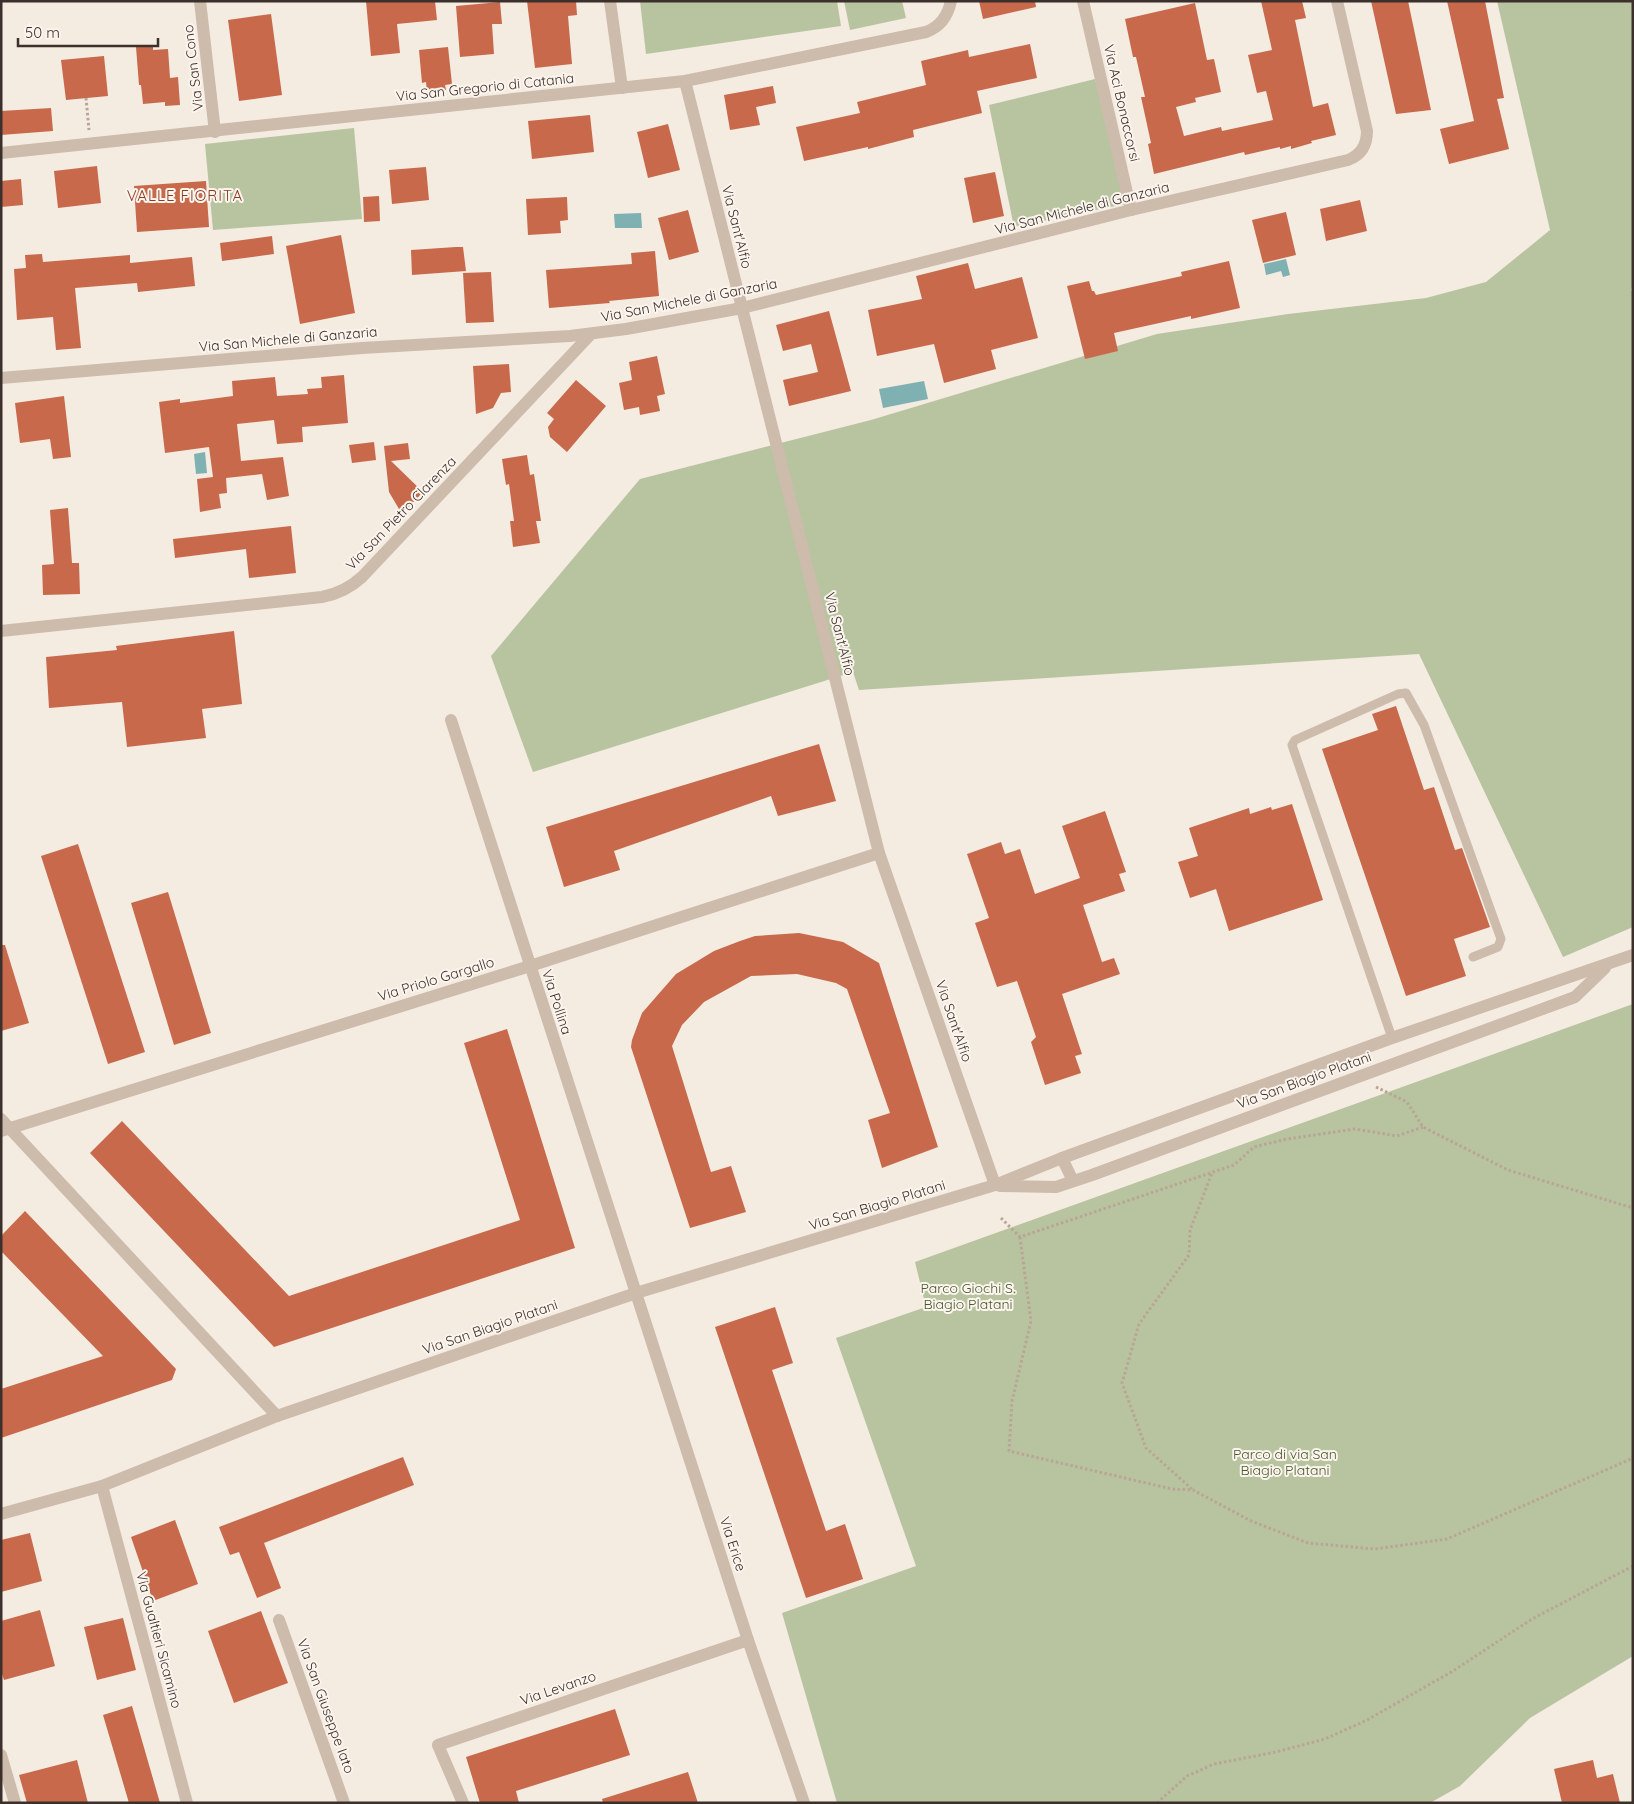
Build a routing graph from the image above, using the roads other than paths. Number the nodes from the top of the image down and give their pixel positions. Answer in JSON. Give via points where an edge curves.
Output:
{"nodes":[{"id":1,"x":200,"y":1,"type":"edge"},
{"id":2,"x":610,"y":1,"type":"edge"},
{"id":3,"x":951,"y":1,"type":"edge"},
{"id":4,"x":1083,"y":1,"type":"edge"},
{"id":5,"x":1337,"y":1,"type":"edge"},
{"id":6,"x":684,"y":81,"type":"junction"},
{"id":7,"x":622,"y":88,"type":"junction"},
{"id":8,"x":216,"y":132,"type":"junction"},
{"id":9,"x":1,"y":154,"type":"edge"},
{"id":10,"x":1131,"y":210,"type":"junction"},
{"id":11,"x":742,"y":308,"type":"junction"},
{"id":12,"x":591,"y":334,"type":"junction"},
{"id":13,"x":1,"y":378,"type":"edge"},
{"id":14,"x":1,"y":631,"type":"edge"},
{"id":15,"x":451,"y":720,"type":"dead end"},
{"id":16,"x":879,"y":853,"type":"junction"},
{"id":17,"x":1633,"y":955,"type":"edge"},
{"id":18,"x":1473,"y":957,"type":"dead end"},
{"id":19,"x":1608,"y":964,"type":"junction"},
{"id":20,"x":530,"y":966,"type":"junction"},
{"id":21,"x":1392,"y":1038,"type":"junction"},
{"id":22,"x":4,"y":1126,"type":"edge"},
{"id":23,"x":1062,"y":1158,"type":"junction"},
{"id":24,"x":1073,"y":1181,"type":"junction"},
{"id":25,"x":995,"y":1185,"type":"junction"},
{"id":26,"x":636,"y":1293,"type":"junction"},
{"id":27,"x":277,"y":1416,"type":"junction"},
{"id":28,"x":102,"y":1486,"type":"junction"},
{"id":29,"x":1,"y":1514,"type":"edge"},
{"id":30,"x":279,"y":1620,"type":"dead end"},
{"id":31,"x":748,"y":1640,"type":"junction"},
{"id":32,"x":1,"y":1754,"type":"edge"},
{"id":33,"x":801,"y":1802,"type":"edge"},
{"id":34,"x":15,"y":1803,"type":"edge"},
{"id":35,"x":187,"y":1803,"type":"edge"},
{"id":36,"x":344,"y":1803,"type":"edge"},
{"id":37,"x":463,"y":1803,"type":"edge"}],
"edges":[{"from":1,"to":8,"type":"street","name":"Via San Cono"},
{"from":2,"to":7,"type":"street"},
{"from":3,"to":6,"type":"street","name":"Via San Gregorio di Catania","via":[[941,23],[926,32]]},
{"from":4,"to":10,"type":"street","name":"Via Aci Bonaccorsi"},
{"from":5,"to":10,"type":"street","name":"Via San Michele di Ganzaria","via":[[1367,131],[1363,149],[1348,160]]},
{"from":6,"to":7,"type":"street","name":"Via San Gregorio di Catania"},
{"from":6,"to":11,"type":"street","name":"Via Sant'Alfio"},
{"from":7,"to":8,"type":"street","name":"Via San Gregorio di Catania"},
{"from":8,"to":9,"type":"street","name":"Via San Gregorio di Catania"},
{"from":10,"to":11,"type":"street","name":"Via San Michele di Ganzaria"},
{"from":11,"to":12,"type":"street","name":"Via San Michele di Ganzaria"},
{"from":11,"to":16,"type":"street","name":"Via Sant'Alfio"},
{"from":12,"to":13,"type":"street","name":"Via San Michele di Ganzaria","via":[[362,348]]},
{"from":12,"to":14,"type":"street","name":"Via San Pietro Clarenza","via":[[362,577],[346,589],[322,597]]},
{"from":15,"to":20,"type":"street","name":"Via Pollina"},
{"from":16,"to":20,"type":"street","name":"Via Priolo Gargallo"},
{"from":16,"to":25,"type":"street","name":"Via Sant'Alfio"},
{"from":17,"to":19,"type":"street","name":"Via San Biagio Platani"},
{"from":18,"to":21,"type":"lane","via":[[1498,947],[1501,939],[1424,725],[1406,693],[1295,740],[1292,744]]},
{"from":19,"to":21,"type":"street","name":"Via San Biagio Platani"},
{"from":19,"to":24,"type":"street","name":"Via San Biagio Platani","via":[[1575,997]]},
{"from":20,"to":22,"type":"street","name":"Via Priolo Gargallo"},
{"from":20,"to":26,"type":"street","name":"Via Pollina"},
{"from":21,"to":23,"type":"street","name":"Via San Biagio Platani"},
{"from":22,"to":27,"type":"street"},
{"from":23,"to":24,"type":"street"},
{"from":23,"to":25,"type":"street","name":"Via San Biagio Platani"},
{"from":24,"to":25,"type":"street","name":"Via San Biagio Platani","via":[[1056,1187]]},
{"from":25,"to":26,"type":"street","name":"Via San Biagio Platani"},
{"from":26,"to":27,"type":"street","name":"Via San Biagio Platani"},
{"from":26,"to":31,"type":"street","name":"Via Erice"},
{"from":27,"to":28,"type":"street","name":"Via San Biagio Platani"},
{"from":28,"to":29,"type":"street","name":"Via San Biagio Platani"},
{"from":28,"to":35,"type":"street","name":"Via Gualtieri Sicamino"},
{"from":30,"to":36,"type":"street","name":"Via San Giuseppe Iato"},
{"from":31,"to":33,"type":"street","name":"Via Erice"},
{"from":31,"to":37,"type":"street","name":"Via Levanzo","via":[[438,1745]]},
{"from":32,"to":34,"type":"street"}]}
